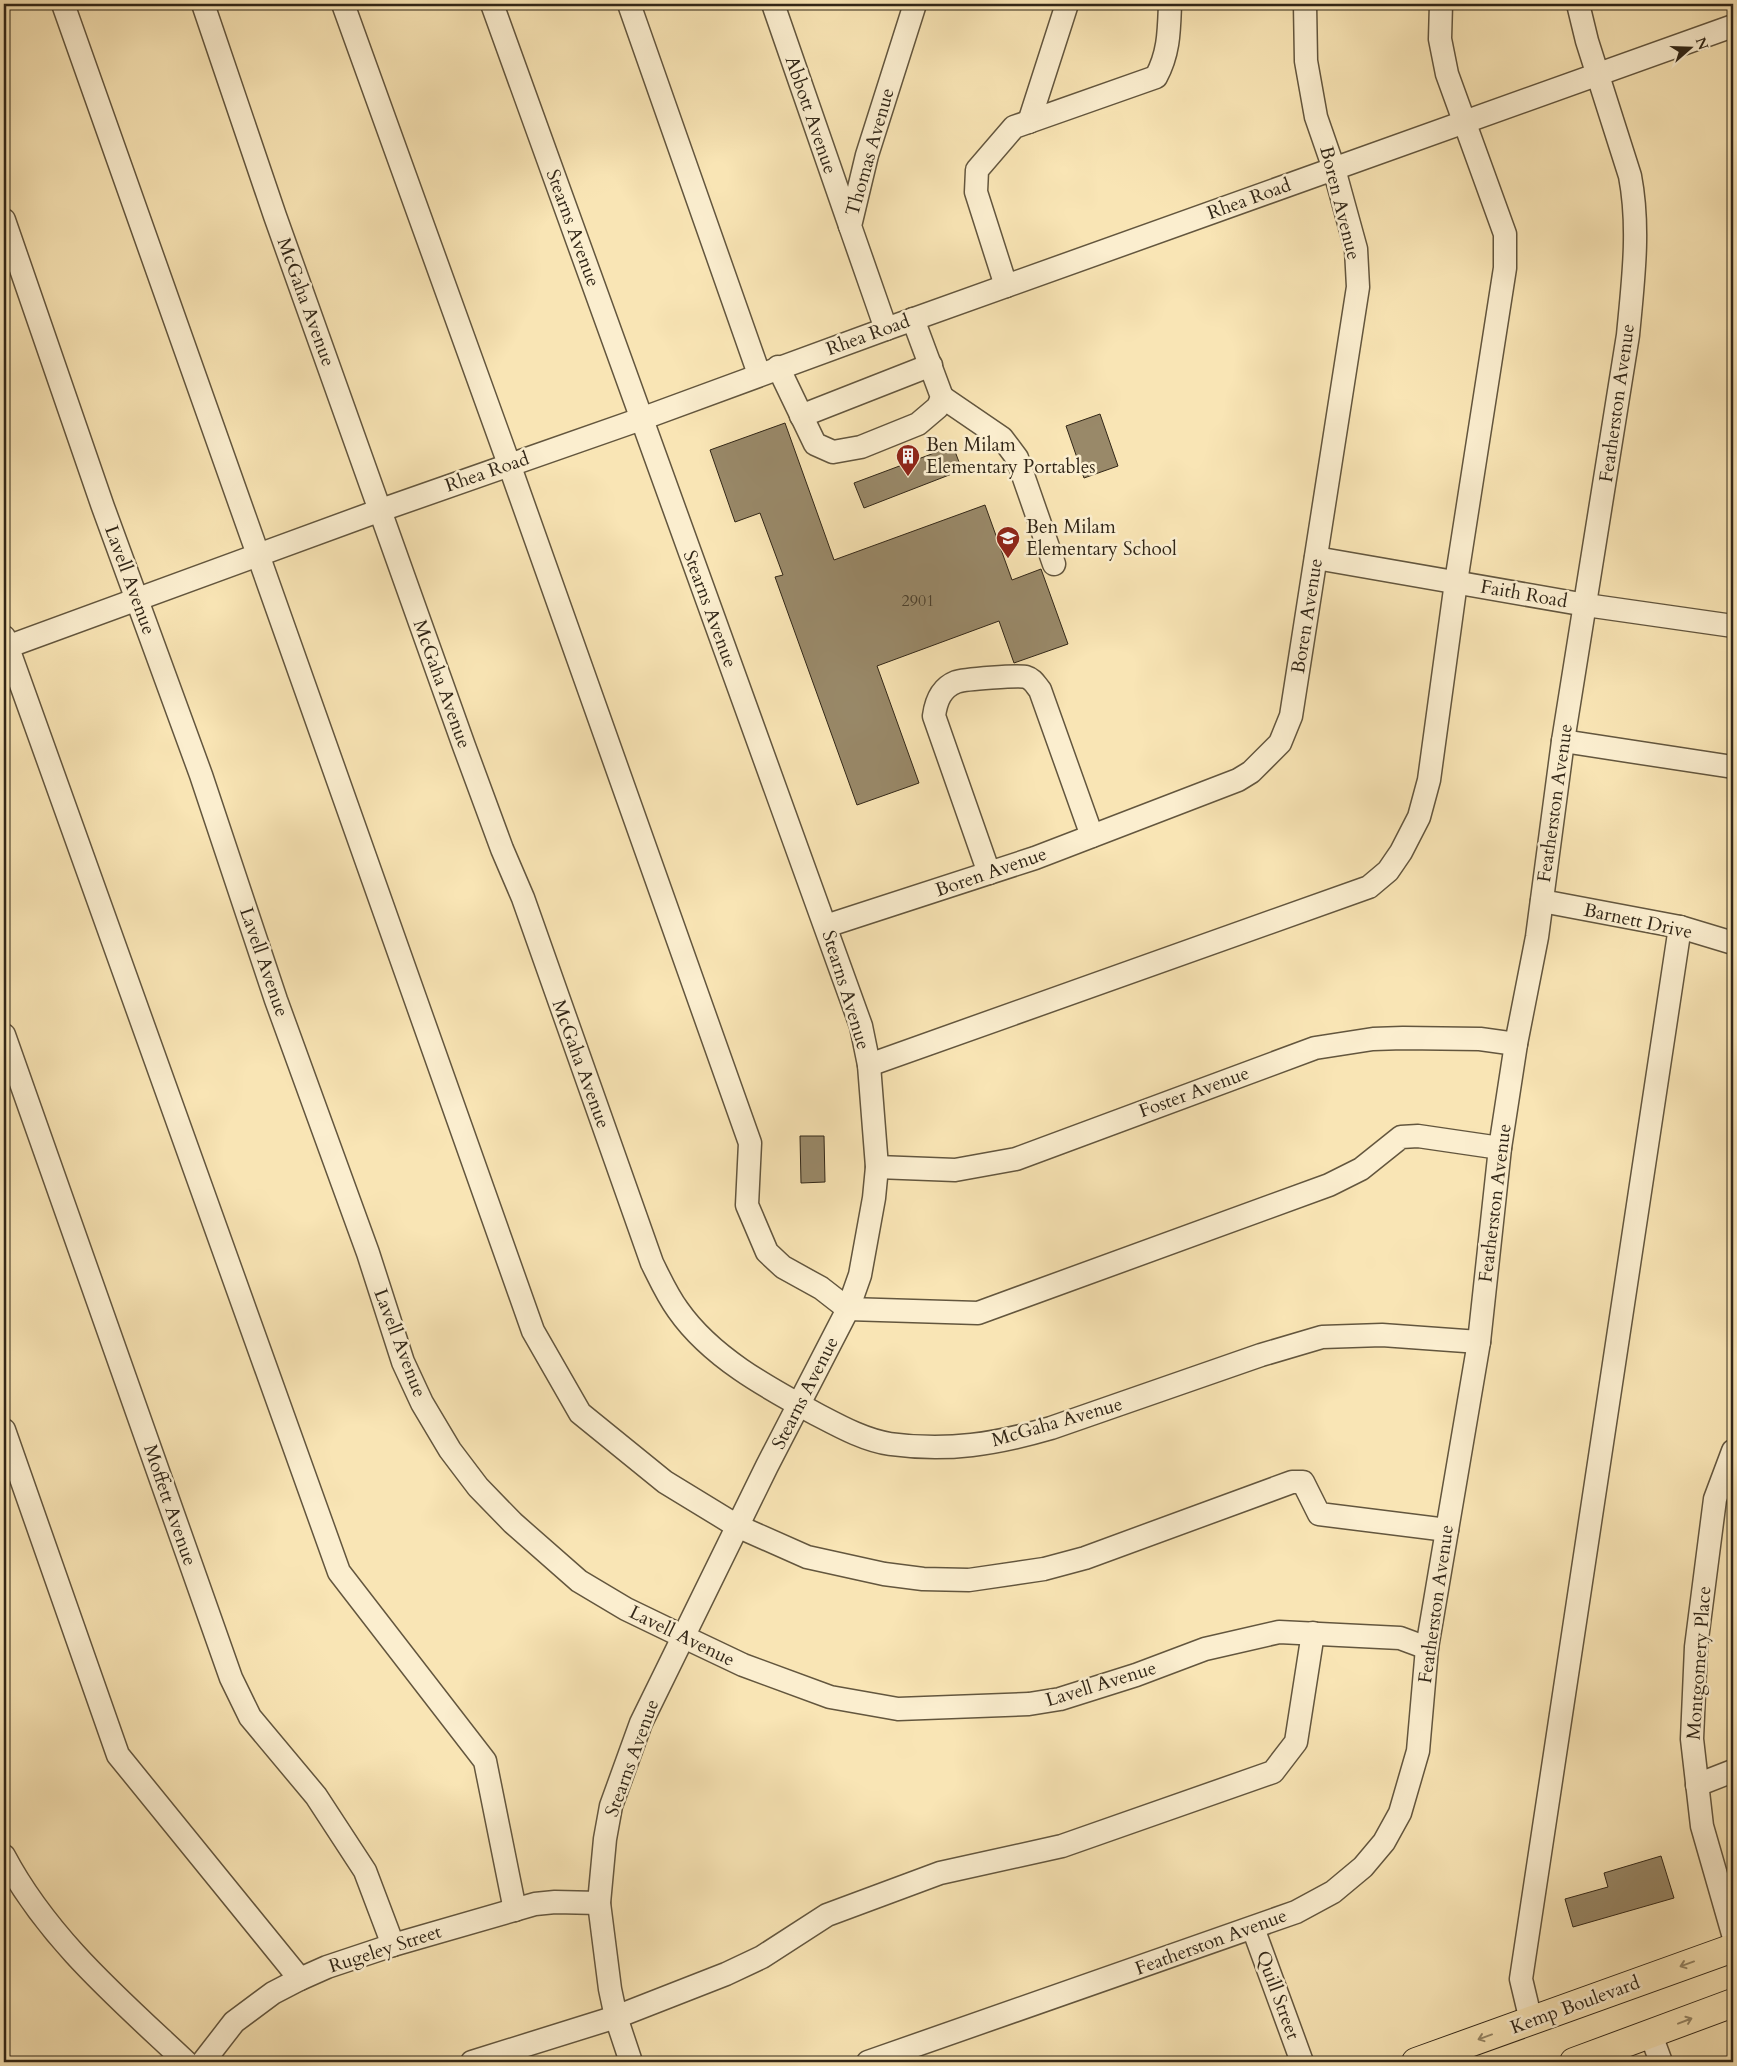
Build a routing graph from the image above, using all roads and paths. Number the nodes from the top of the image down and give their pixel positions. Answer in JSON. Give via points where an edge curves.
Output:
{"nodes":[{"id":1,"x":63,"y":4,"type":"edge"},
{"id":2,"x":203,"y":4,"type":"edge"},
{"id":3,"x":342,"y":4,"type":"edge"},
{"id":4,"x":492,"y":4,"type":"edge"},
{"id":5,"x":629,"y":4,"type":"edge"},
{"id":6,"x":773,"y":4,"type":"edge"},
{"id":7,"x":915,"y":4,"type":"edge"},
{"id":8,"x":1067,"y":4,"type":"edge"},
{"id":9,"x":1170,"y":4,"type":"edge"},
{"id":10,"x":1305,"y":4,"type":"edge"},
{"id":11,"x":1441,"y":4,"type":"edge"},
{"id":12,"x":1578,"y":4,"type":"edge"},
{"id":13,"x":1733,"y":26,"type":"edge"},
{"id":14,"x":1598,"y":74,"type":"junction"},
{"id":15,"x":1029,"y":122,"type":"junction"},
{"id":16,"x":1463,"y":123,"type":"junction"},
{"id":17,"x":1334,"y":169,"type":"junction"},
{"id":18,"x":4,"y":220,"type":"edge"},
{"id":19,"x":850,"y":226,"type":"junction"},
{"id":20,"x":1006,"y":286,"type":"junction"},
{"id":21,"x":913,"y":319,"type":"junction"},
{"id":22,"x":886,"y":328,"type":"junction"},
{"id":23,"x":931,"y":365,"type":"junction"},
{"id":24,"x":769,"y":371,"type":"junction"},
{"id":25,"x":942,"y":397,"type":"junction"},
{"id":26,"x":801,"y":416,"type":"junction"},
{"id":27,"x":641,"y":419,"type":"junction"},
{"id":28,"x":509,"y":464,"type":"junction"},
{"id":29,"x":381,"y":510,"type":"junction"},
{"id":30,"x":259,"y":555,"type":"junction"},
{"id":31,"x":1316,"y":558,"type":"junction"},
{"id":32,"x":1054,"y":564,"type":"dead end"},
{"id":33,"x":1456,"y":582,"type":"junction"},
{"id":34,"x":138,"y":600,"type":"junction"},
{"id":35,"x":1586,"y":605,"type":"junction"},
{"id":36,"x":1733,"y":626,"type":"edge"},
{"id":37,"x":5,"y":644,"type":"edge"},
{"id":38,"x":1563,"y":741,"type":"junction"},
{"id":39,"x":1733,"y":767,"type":"edge"},
{"id":40,"x":1092,"y":836,"type":"junction"},
{"id":41,"x":989,"y":873,"type":"junction"},
{"id":42,"x":1542,"y":902,"type":"junction"},
{"id":43,"x":826,"y":926,"type":"junction"},
{"id":44,"x":1680,"y":927,"type":"junction"},
{"id":45,"x":1733,"y":943,"type":"edge"},
{"id":46,"x":4,"y":1035,"type":"edge"},
{"id":47,"x":1516,"y":1044,"type":"junction"},
{"id":48,"x":869,"y":1065,"type":"junction"},
{"id":49,"x":1500,"y":1148,"type":"junction"},
{"id":50,"x":877,"y":1167,"type":"junction"},
{"id":51,"x":848,"y":1309,"type":"junction"},
{"id":52,"x":1479,"y":1342,"type":"junction"},
{"id":53,"x":800,"y":1405,"type":"junction"},
{"id":54,"x":4,"y":1430,"type":"edge"},
{"id":55,"x":1733,"y":1451,"type":"edge"},
{"id":56,"x":737,"y":1526,"type":"junction"},
{"id":57,"x":1447,"y":1530,"type":"junction"},
{"id":58,"x":1313,"y":1633,"type":"junction"},
{"id":59,"x":684,"y":1637,"type":"junction"},
{"id":60,"x":1427,"y":1648,"type":"junction"},
{"id":61,"x":1733,"y":1771,"type":"edge"},
{"id":62,"x":1697,"y":1784,"type":"junction"},
{"id":63,"x":4,"y":1856,"type":"edge"},
{"id":64,"x":599,"y":1903,"type":"junction"},
{"id":65,"x":515,"y":1910,"type":"junction"},
{"id":66,"x":1253,"y":1928,"type":"junction"},
{"id":67,"x":1733,"y":1934,"type":"edge"},
{"id":68,"x":393,"y":1945,"type":"junction"},
{"id":69,"x":1733,"y":1948,"type":"edge"},
{"id":70,"x":300,"y":1979,"type":"junction"},
{"id":71,"x":1733,"y":2003,"type":"edge"},
{"id":72,"x":616,"y":2017,"type":"junction"},
{"id":73,"x":1531,"y":2020,"type":"junction"},
{"id":74,"x":1650,"y":2035,"type":"junction"},
{"id":75,"x":186,"y":2062,"type":"edge"},
{"id":76,"x":203,"y":2062,"type":"edge"},
{"id":77,"x":472,"y":2062,"type":"edge"},
{"id":78,"x":631,"y":2062,"type":"edge"},
{"id":79,"x":868,"y":2062,"type":"edge"},
{"id":80,"x":1302,"y":2062,"type":"edge"},
{"id":81,"x":1416,"y":2062,"type":"edge"},
{"id":82,"x":1574,"y":2062,"type":"edge"},
{"id":83,"x":1660,"y":2062,"type":"edge"}],
"edges":[{"from":1,"to":30,"type":"street"},
{"from":2,"to":29,"type":"street","name":"McGaha Avenue"},
{"from":3,"to":28,"type":"street"},
{"from":4,"to":27,"type":"street","name":"Stearns Avenue"},
{"from":5,"to":24,"type":"street"},
{"from":6,"to":19,"type":"street","name":"Abbott Avenue"},
{"from":7,"to":19,"type":"street","name":"Thomas Avenue","via":[[866,155]]},
{"from":8,"to":15,"type":"street"},
{"from":9,"to":15,"type":"street","via":[[1169,44],[1156,77]]},
{"from":10,"to":17,"type":"street","name":"Boren Avenue","via":[[1306,61],[1316,117]]},
{"from":11,"to":16,"type":"street","via":[[1442,48]]},
{"from":12,"to":14,"type":"street","name":"Featherston Avenue"},
{"from":13,"to":14,"type":"street","name":"Rhea Road"},
{"from":14,"to":16,"type":"street","name":"Rhea Road"},
{"from":14,"to":35,"type":"street","name":"Featherston Avenue","via":[[1634,194],[1635,267],[1628,335]]},
{"from":15,"to":20,"type":"street","via":[[1014,127],[977,170],[976,192]]},
{"from":16,"to":17,"type":"street","name":"Rhea Road"},
{"from":16,"to":33,"type":"street","via":[[1505,234],[1505,268]]},
{"from":17,"to":20,"type":"street","name":"Rhea Road"},
{"from":17,"to":31,"type":"street","name":"Boren Avenue","via":[[1356,250],[1358,287]]},
{"from":18,"to":34,"type":"street","name":"Lavell Avenue"},
{"from":19,"to":22,"type":"street","name":"Thomas Avenue"},
{"from":20,"to":21,"type":"street","name":"Rhea Road"},
{"from":21,"to":22,"type":"street","name":"Rhea Road"},
{"from":21,"to":23,"type":"street"},
{"from":22,"to":24,"type":"street","name":"Rhea Road"},
{"from":23,"to":25,"type":"street"},
{"from":23,"to":26,"type":"street"},
{"from":24,"to":26,"type":"street"},
{"from":24,"to":27,"type":"street","name":"Rhea Road"},
{"from":25,"to":26,"type":"street","via":[[938,406],[918,424],[861,447],[833,452],[815,444]]},
{"from":25,"to":32,"type":"street","via":[[1002,438],[1017,458]]},
{"from":27,"to":28,"type":"street","name":"Rhea Road"},
{"from":27,"to":43,"type":"street","name":"Stearns Avenue"},
{"from":28,"to":29,"type":"street","name":"Rhea Road"},
{"from":28,"to":51,"type":"street","via":[[750,1143],[747,1205],[754,1225],[767,1252],[783,1267],[821,1288]]},
{"from":29,"to":30,"type":"street","name":"Rhea Road"},
{"from":29,"to":53,"type":"street","name":"McGaha Avenue","via":[[656,1270],[678,1310],[713,1347],[746,1374]]},
{"from":30,"to":34,"type":"street","name":"Rhea Road"},
{"from":30,"to":56,"type":"street","via":[[533,1330],[580,1413],[666,1482]]},
{"from":31,"to":33,"type":"street","name":"Faith Road"},
{"from":31,"to":40,"type":"street","name":"Boren Avenue","via":[[1291,716],[1280,743],[1251,772],[1238,780]]},
{"from":33,"to":35,"type":"street","name":"Faith Road"},
{"from":33,"to":48,"type":"street","via":[[1429,780],[1419,817],[1388,871],[1369,887]]},
{"from":34,"to":37,"type":"street","name":"Rhea Road"},
{"from":34,"to":59,"type":"street","name":"Lavell Avenue","via":[[404,1362],[422,1403],[450,1450],[478,1486],[542,1550],[579,1581],[626,1609]]},
{"from":35,"to":36,"type":"street","name":"Faith Road"},
{"from":35,"to":38,"type":"street","name":"Featherston Avenue"},
{"from":37,"to":65,"type":"street","via":[[339,1572],[485,1761]]},
{"from":38,"to":39,"type":"street"},
{"from":38,"to":42,"type":"street","name":"Featherston Avenue"},
{"from":40,"to":41,"type":"street","name":"Boren Avenue"},
{"from":40,"to":41,"type":"street","via":[[1040,690],[1032,680],[1016,676],[957,682],[937,700],[934,716]]},
{"from":41,"to":43,"type":"street","name":"Boren Avenue"},
{"from":42,"to":44,"type":"street","name":"Barnett Drive"},
{"from":42,"to":47,"type":"street","name":"Featherston Avenue"},
{"from":43,"to":48,"type":"street","name":"Stearns Avenue","via":[[861,1026]]},
{"from":44,"to":45,"type":"street","name":"Barnett Drive"},
{"from":44,"to":73,"type":"street","via":[[1521,1979]]},
{"from":46,"to":68,"type":"street","name":"Moffett Avenue","via":[[231,1678],[250,1717],[316,1796],[365,1871]]},
{"from":47,"to":49,"type":"street","name":"Featherston Avenue"},
{"from":47,"to":50,"type":"street","name":"Foster Avenue","via":[[1480,1039],[1403,1038],[1315,1048],[1016,1159],[956,1170]]},
{"from":48,"to":50,"type":"street","name":"Stearns Avenue"},
{"from":49,"to":51,"type":"street","via":[[1418,1136],[1401,1138],[1361,1169],[1329,1186],[978,1313]]},
{"from":49,"to":52,"type":"street","name":"Featherston Avenue"},
{"from":50,"to":51,"type":"street","name":"Stearns Avenue","via":[[860,1275]]},
{"from":51,"to":53,"type":"street","name":"Stearns Avenue"},
{"from":52,"to":53,"type":"street","name":"McGaha Avenue","via":[[1382,1335],[1322,1337],[1051,1428],[966,1447],[888,1444],[848,1430]]},
{"from":52,"to":57,"type":"street","name":"Featherston Avenue"},
{"from":53,"to":56,"type":"street","name":"Stearns Avenue"},
{"from":54,"to":70,"type":"street","via":[[118,1755]]},
{"from":55,"to":62,"type":"street","name":"Montgomery Place","via":[[1715,1499],[1696,1647],[1692,1739]]},
{"from":56,"to":57,"type":"street","via":[[807,1557],[894,1575],[960,1580],[1011,1575],[1085,1558],[1292,1482],[1303,1482],[1319,1514]]},
{"from":56,"to":59,"type":"street","name":"Stearns Avenue"},
{"from":57,"to":60,"type":"street","name":"Featherston Avenue"},
{"from":58,"to":59,"type":"street","name":"Lavell Avenue","via":[[1279,1632],[1205,1650],[1060,1699],[926,1710],[898,1710],[830,1697],[743,1665]]},
{"from":58,"to":60,"type":"street","name":"Lavell Avenue","via":[[1400,1638]]},
{"from":58,"to":72,"type":"street","via":[[1296,1742],[1273,1772],[1062,1846],[940,1873],[827,1915],[762,1957]]},
{"from":59,"to":64,"type":"street","name":"Stearns Avenue","via":[[641,1723],[612,1806],[605,1839]]},
{"from":60,"to":66,"type":"street","name":"Featherston Avenue","via":[[1418,1751],[1400,1813],[1384,1842],[1363,1867],[1333,1892],[1296,1912]]},
{"from":61,"to":62,"type":"street"},
{"from":62,"to":67,"type":"street","name":"Montgomery Place","via":[[1702,1826]]},
{"from":63,"to":75,"type":"street","via":[[48,1924],[84,1967]]},
{"from":64,"to":65,"type":"street","name":"Rugeley Street","via":[[555,1902]]},
{"from":64,"to":72,"type":"street","name":"Stearns Avenue"},
{"from":65,"to":68,"type":"street","name":"Rugeley Street"},
{"from":66,"to":79,"type":"street","name":"Featherston Avenue"},
{"from":66,"to":80,"type":"street","name":"Quill Street"},
{"from":68,"to":70,"type":"street","name":"Rugeley Street"},
{"from":69,"to":73,"type":"main road","name":"Kemp Boulevard","one_way":true},
{"from":70,"to":76,"type":"street","name":"Rugeley Street","via":[[234,2022]]},
{"from":74,"to":71,"type":"main road","one_way":true},
{"from":72,"to":77,"type":"street"},
{"from":72,"to":78,"type":"street","name":"Stearns Avenue"},
{"from":73,"to":81,"type":"main road","name":"Kemp Boulevard","one_way":true},
{"from":74,"to":82,"type":"main road"},
{"from":74,"to":83,"type":"street"}]}
